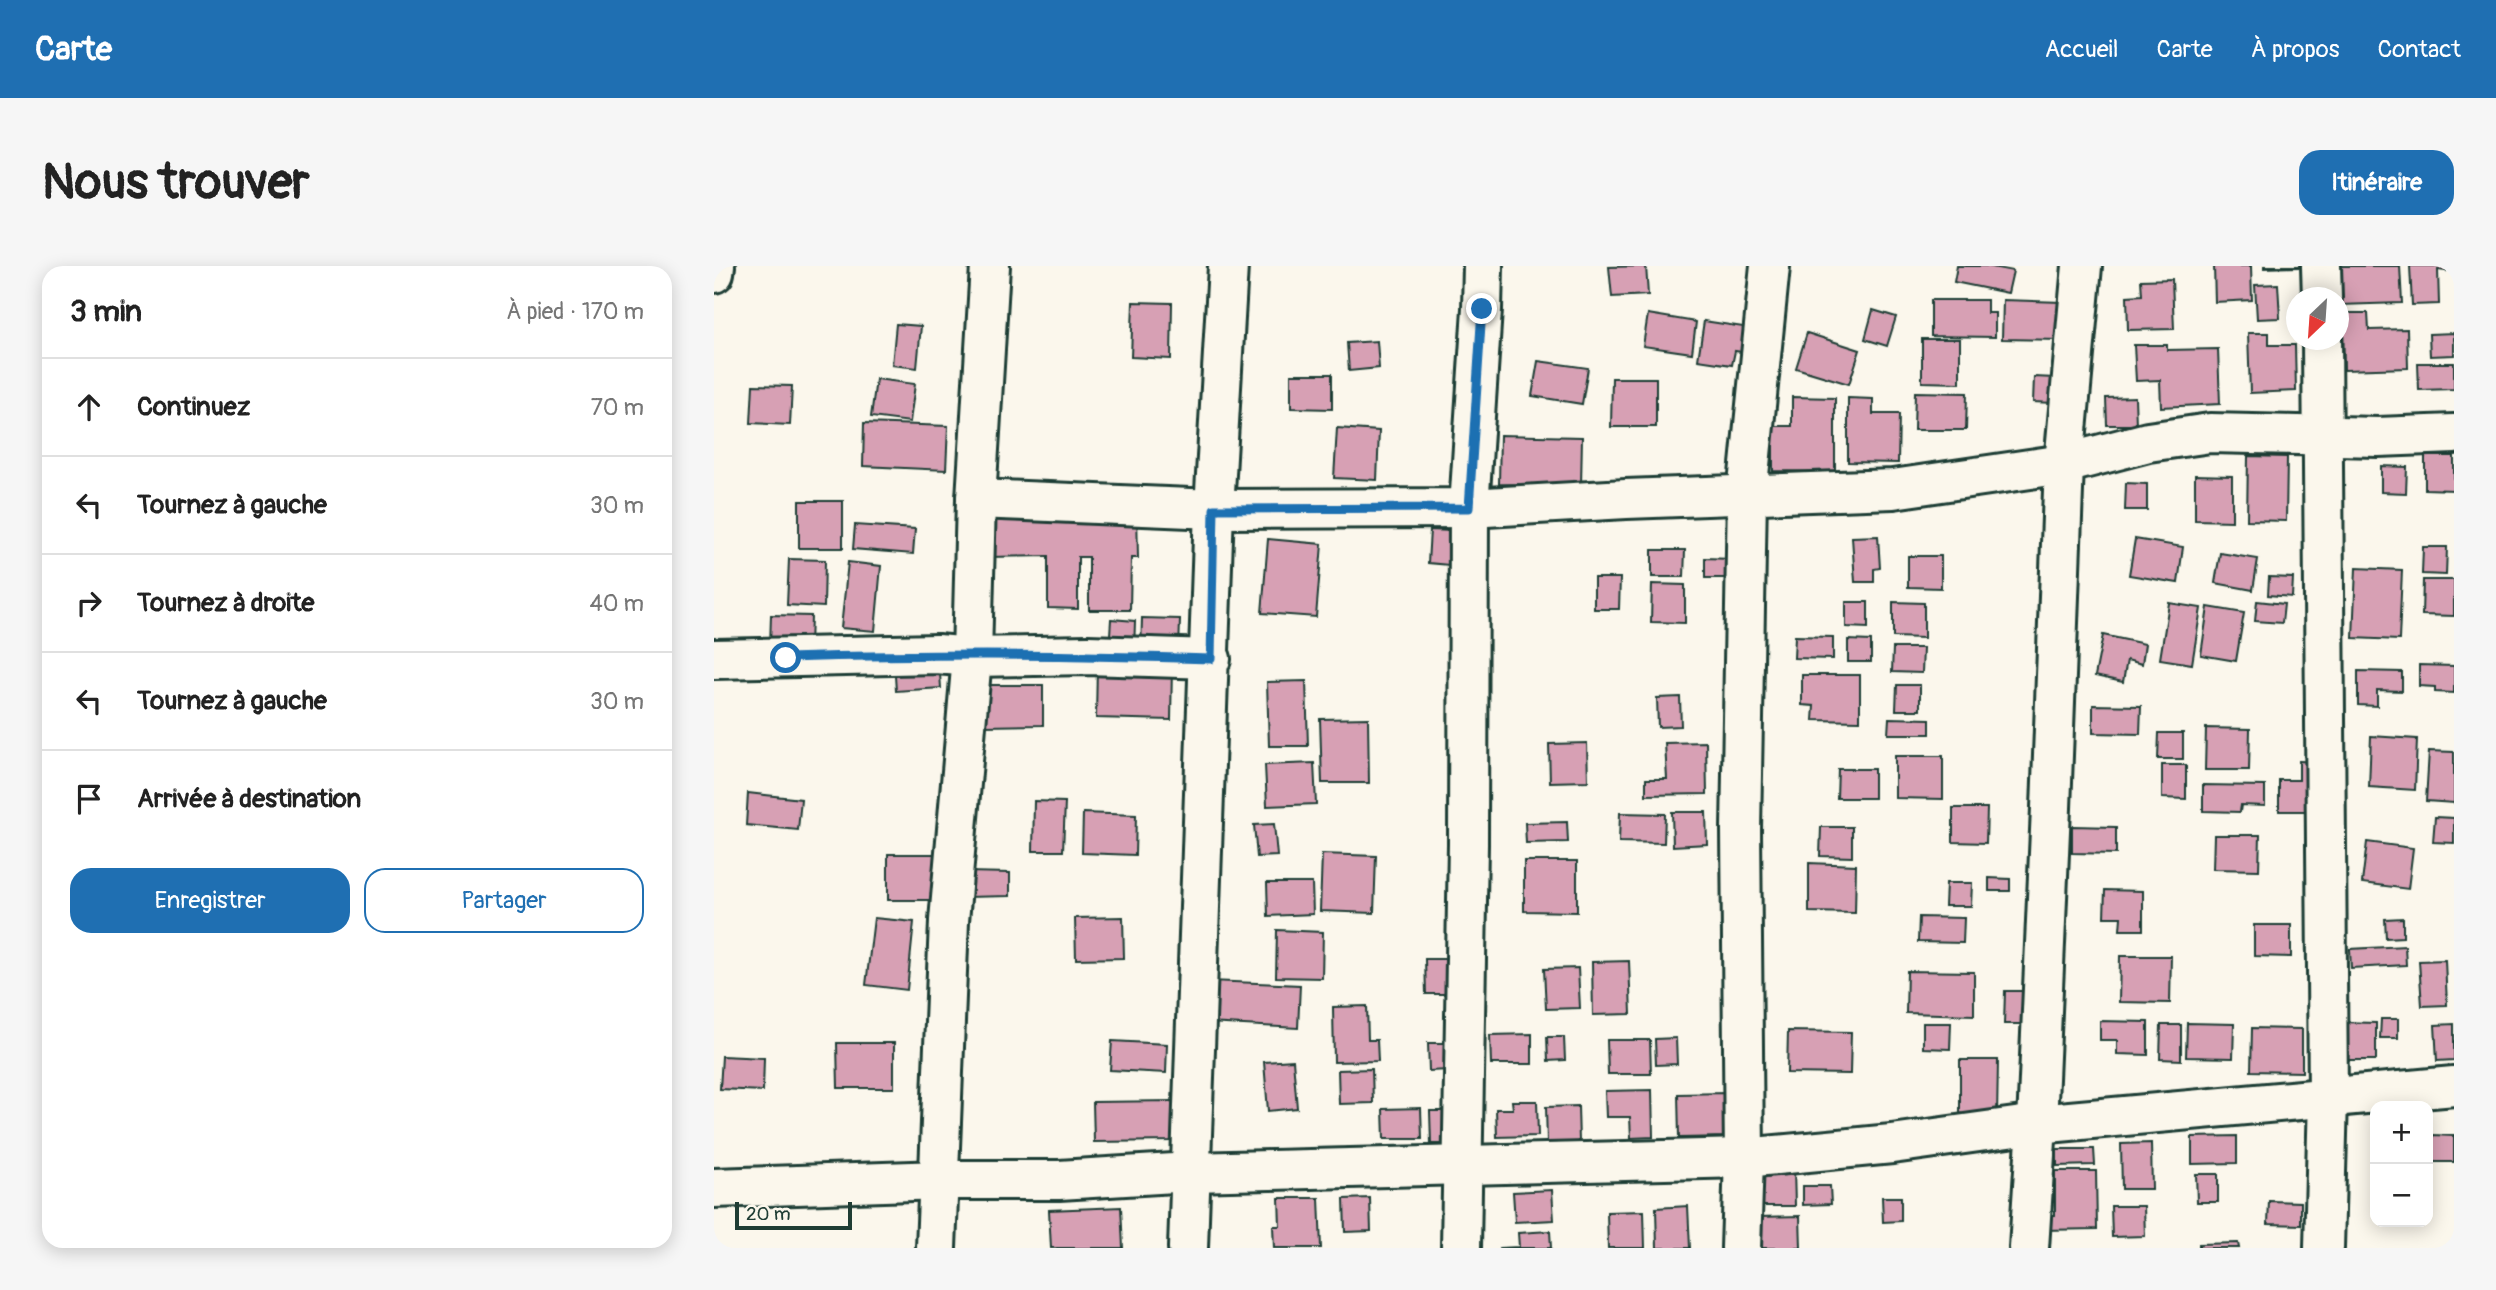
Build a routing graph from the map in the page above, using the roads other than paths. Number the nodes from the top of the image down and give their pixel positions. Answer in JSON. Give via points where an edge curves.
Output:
{"nodes":[{"id":1,"x":715,"y":266,"type":"edge"},
{"id":2,"x":990,"y":266,"type":"edge"},
{"id":3,"x":1228,"y":266,"type":"edge"},
{"id":4,"x":1483,"y":266,"type":"edge"},
{"id":5,"x":1770,"y":266,"type":"edge"},
{"id":6,"x":2082,"y":266,"type":"edge"},
{"id":7,"x":2321,"y":266,"type":"edge"},
{"id":8,"x":714,"y":273,"type":"edge"},
{"id":9,"x":2322,"y":287,"type":"edge"},
{"id":10,"x":2322,"y":350,"type":"edge"},
{"id":11,"x":2454,"y":434,"type":"edge"},
{"id":12,"x":2323,"y":435,"type":"junction"},
{"id":13,"x":2064,"y":464,"type":"junction"},
{"id":14,"x":1747,"y":495,"type":"junction"},
{"id":15,"x":976,"y":499,"type":"junction"},
{"id":16,"x":1469,"y":508,"type":"junction"},
{"id":17,"x":1214,"y":509,"type":"junction"},
{"id":18,"x":972,"y":657,"type":"junction"},
{"id":19,"x":714,"y":659,"type":"edge"},
{"id":20,"x":1211,"y":659,"type":"junction"},
{"id":21,"x":2454,"y":1086,"type":"edge"},
{"id":22,"x":2329,"y":1097,"type":"junction"},
{"id":23,"x":2037,"y":1124,"type":"junction"},
{"id":24,"x":1744,"y":1157,"type":"junction"},
{"id":25,"x":1462,"y":1164,"type":"junction"},
{"id":26,"x":1191,"y":1172,"type":"junction"},
{"id":27,"x":941,"y":1180,"type":"junction"},
{"id":28,"x":714,"y":1188,"type":"edge"},
{"id":29,"x":936,"y":1248,"type":"edge"},
{"id":30,"x":1188,"y":1248,"type":"edge"},
{"id":31,"x":1461,"y":1248,"type":"edge"},
{"id":32,"x":1741,"y":1248,"type":"edge"},
{"id":33,"x":2029,"y":1248,"type":"edge"},
{"id":34,"x":2324,"y":1248,"type":"edge"}],
"edges":[{"from":1,"to":8,"type":"street"},
{"from":2,"to":15,"type":"street"},
{"from":3,"to":17,"type":"street"},
{"from":4,"to":16,"type":"street"},
{"from":5,"to":14,"type":"street"},
{"from":6,"to":13,"type":"street"},
{"from":7,"to":9,"type":"street"},
{"from":10,"to":12,"type":"street"},
{"from":11,"to":12,"type":"street"},
{"from":12,"to":13,"type":"street","via":[[2186,435]]},
{"from":12,"to":22,"type":"street"},
{"from":13,"to":14,"type":"street","via":[[1893,489]]},
{"from":13,"to":23,"type":"street"},
{"from":14,"to":16,"type":"street"},
{"from":14,"to":24,"type":"street","via":[[1741,830]]},
{"from":15,"to":17,"type":"street"},
{"from":15,"to":18,"type":"street"},
{"from":16,"to":17,"type":"street"},
{"from":16,"to":25,"type":"street"},
{"from":17,"to":20,"type":"street"},
{"from":18,"to":19,"type":"street"},
{"from":18,"to":20,"type":"street"},
{"from":18,"to":27,"type":"street","via":[[949,921]]},
{"from":20,"to":26,"type":"street"},
{"from":21,"to":22,"type":"street"},
{"from":22,"to":23,"type":"street"},
{"from":22,"to":34,"type":"street"},
{"from":23,"to":24,"type":"street","via":[[1892,1144]]},
{"from":23,"to":33,"type":"street"},
{"from":24,"to":25,"type":"street"},
{"from":24,"to":32,"type":"street"},
{"from":25,"to":26,"type":"street"},
{"from":25,"to":31,"type":"street"},
{"from":26,"to":27,"type":"street","via":[[1059,1180]]},
{"from":26,"to":30,"type":"street"},
{"from":27,"to":28,"type":"street"},
{"from":27,"to":29,"type":"street"}]}
